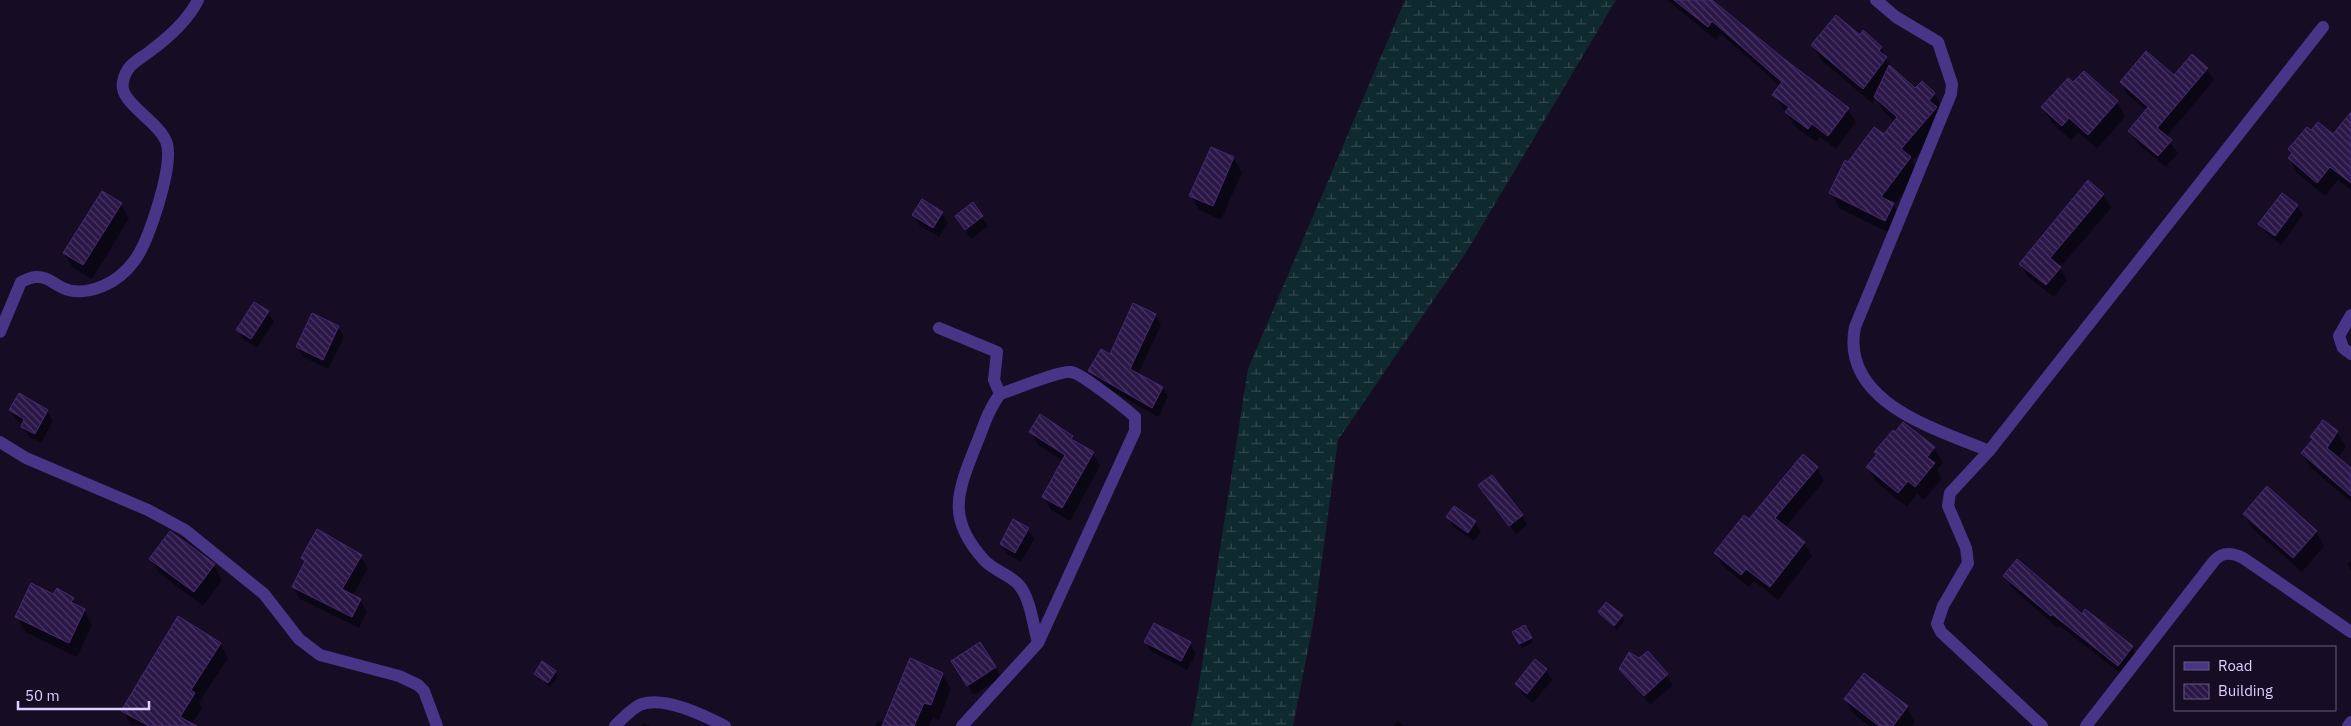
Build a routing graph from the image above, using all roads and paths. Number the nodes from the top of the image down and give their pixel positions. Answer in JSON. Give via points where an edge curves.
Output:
{"nodes":[{"id":1,"x":198,"y":0,"type":"edge"},
{"id":2,"x":1876,"y":0,"type":"edge"},
{"id":3,"x":2323,"y":27,"type":"dead end"},
{"id":4,"x":2351,"y":315,"type":"edge"},
{"id":5,"x":939,"y":328,"type":"dead end"},
{"id":6,"x":0,"y":332,"type":"edge"},
{"id":7,"x":2351,"y":354,"type":"edge"},
{"id":8,"x":1000,"y":394,"type":"junction"},
{"id":9,"x":0,"y":442,"type":"edge"},
{"id":10,"x":1989,"y":451,"type":"junction"},
{"id":11,"x":2351,"y":632,"type":"edge"},
{"id":12,"x":1038,"y":642,"type":"junction"},
{"id":13,"x":2351,"y":722,"type":"edge"},
{"id":14,"x":437,"y":726,"type":"edge"},
{"id":15,"x":615,"y":726,"type":"edge"},
{"id":16,"x":725,"y":726,"type":"edge"},
{"id":17,"x":962,"y":726,"type":"edge"},
{"id":18,"x":2042,"y":726,"type":"edge"},
{"id":19,"x":2086,"y":726,"type":"edge"},
{"id":20,"x":2348,"y":726,"type":"edge"}],
"edges":[{"from":1,"to":6,"type":"street","via":[[191,14],[127,69],[122,83],[128,100],[150,119],[162,135],[168,152],[152,222],[134,262],[102,286],[78,292],[63,288],[48,278],[35,277],[21,282]]},
{"from":2,"to":10,"type":"street","via":[[1896,17],[1938,42],[1952,84],[1951,94],[1855,327],[1853,353],[1873,391],[1884,401],[1909,418]]},
{"from":3,"to":10,"type":"street"},
{"from":4,"to":7,"type":"street","via":[[2339,336],[2341,344]]},
{"from":5,"to":8,"type":"street","via":[[997,352],[994,380]]},
{"from":8,"to":12,"type":"street","via":[[987,412],[960,484],[958,512],[971,542],[986,561],[1019,585],[1026,598]]},
{"from":8,"to":12,"type":"street","via":[[1058,373],[1072,372],[1120,403],[1135,417],[1135,431],[1122,463]]},
{"from":9,"to":14,"type":"street","via":[[26,458],[148,510],[184,530],[264,594],[299,639],[320,655],[399,676],[418,685],[424,691]]},
{"from":10,"to":18,"type":"street","via":[[1950,493],[1948,506],[1966,548],[1968,563],[1943,606],[1937,624],[1940,632]]},
{"from":11,"to":19,"type":"street","via":[[2243,558],[2233,553],[2223,555],[2214,561]]},
{"from":12,"to":17,"type":"street"},
{"from":13,"to":20,"type":"street"},
{"from":15,"to":16,"type":"street","via":[[643,704],[666,703]]}]}
